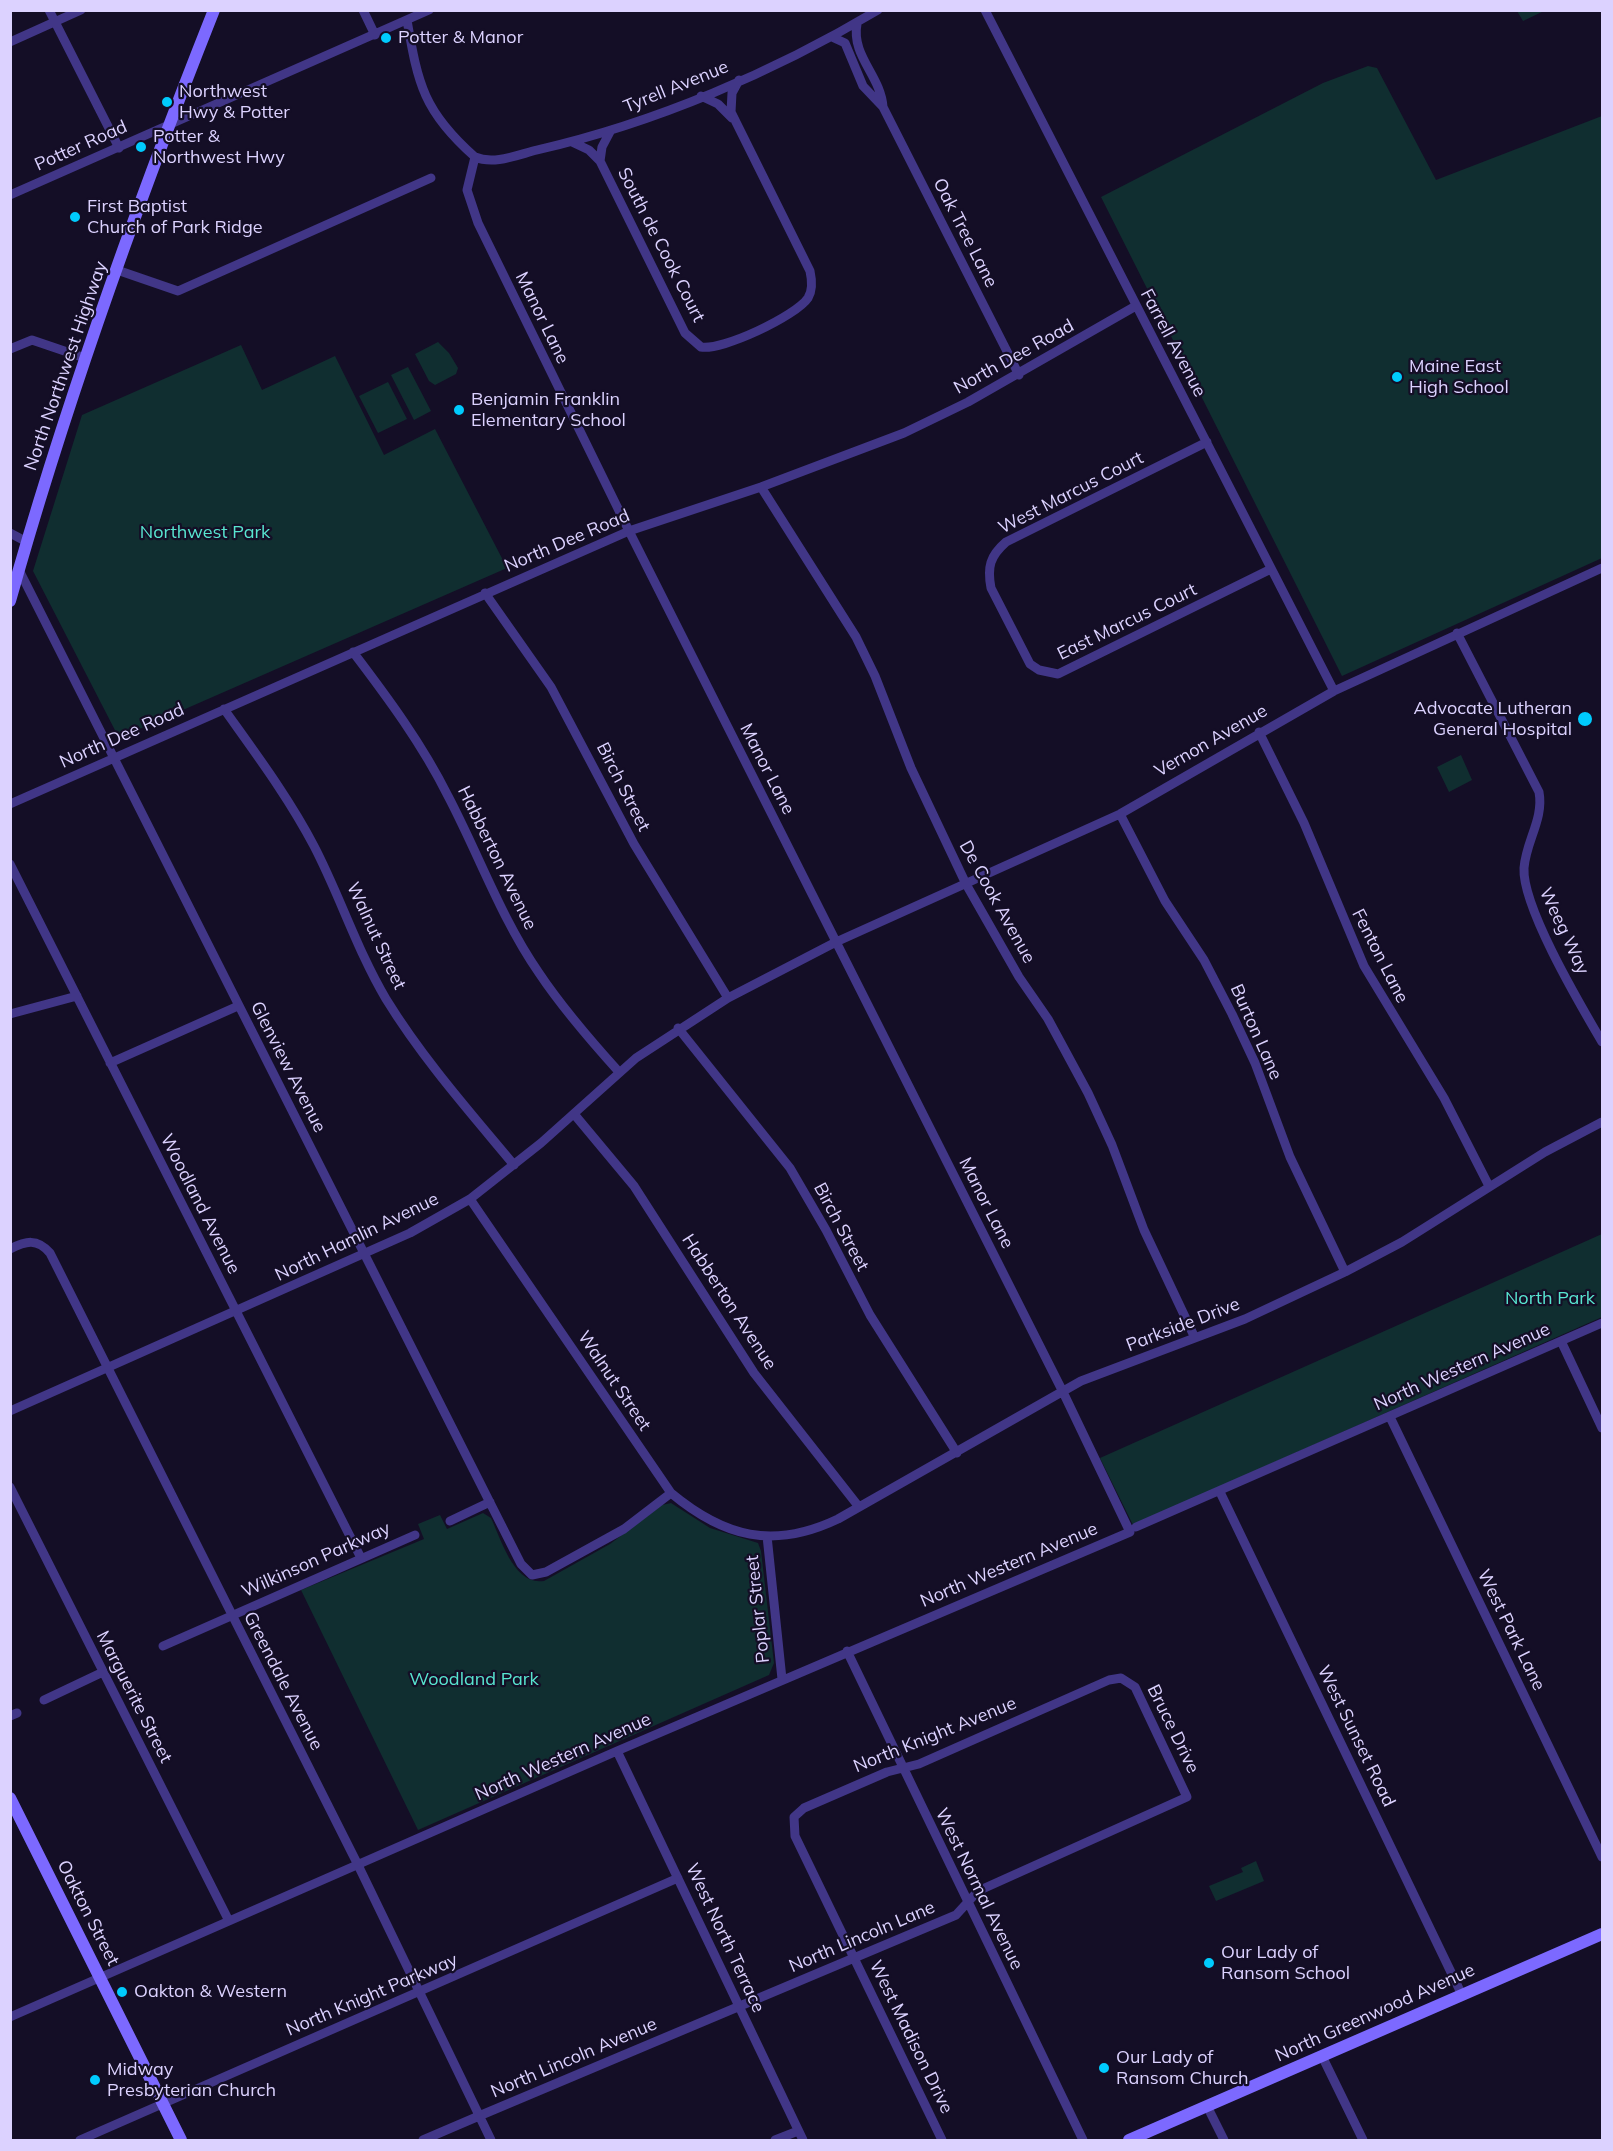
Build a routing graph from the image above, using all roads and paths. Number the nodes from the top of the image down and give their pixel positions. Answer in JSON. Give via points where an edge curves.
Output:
{"nodes":[{"id":1,"x":49,"y":10,"type":"edge"},
{"id":2,"x":81,"y":10,"type":"edge"},
{"id":3,"x":214,"y":10,"type":"edge"},
{"id":4,"x":363,"y":10,"type":"edge"},
{"id":5,"x":429,"y":10,"type":"edge"},
{"id":6,"x":878,"y":10,"type":"edge"},
{"id":7,"x":985,"y":10,"type":"edge"},
{"id":8,"x":407,"y":20,"type":"junction"},
{"id":9,"x":55,"y":22,"type":"junction"},
{"id":10,"x":857,"y":24,"type":"junction"},
{"id":11,"x":375,"y":35,"type":"junction"},
{"id":12,"x":832,"y":37,"type":"junction"},
{"id":13,"x":10,"y":42,"type":"edge"},
{"id":14,"x":739,"y":80,"type":"junction"},
{"id":15,"x":701,"y":96,"type":"junction"},
{"id":16,"x":883,"y":106,"type":"junction"},
{"id":17,"x":736,"y":125,"type":"junction"},
{"id":18,"x":168,"y":126,"type":"junction"},
{"id":19,"x":611,"y":130,"type":"junction"},
{"id":20,"x":572,"y":142,"type":"junction"},
{"id":21,"x":119,"y":148,"type":"junction"},
{"id":22,"x":475,"y":157,"type":"junction"},
{"id":23,"x":600,"y":161,"type":"junction"},
{"id":24,"x":431,"y":178,"type":"dead end"},
{"id":25,"x":10,"y":195,"type":"edge"},
{"id":26,"x":117,"y":270,"type":"junction"},
{"id":27,"x":1134,"y":307,"type":"junction"},
{"id":28,"x":10,"y":349,"type":"edge"},
{"id":29,"x":85,"y":358,"type":"junction"},
{"id":30,"x":1018,"y":375,"type":"junction"},
{"id":31,"x":1207,"y":442,"type":"junction"},
{"id":32,"x":761,"y":488,"type":"junction"},
{"id":33,"x":629,"y":531,"type":"junction"},
{"id":34,"x":10,"y":533,"type":"edge"},
{"id":35,"x":27,"y":542,"type":"junction"},
{"id":36,"x":1602,"y":568,"type":"edge"},
{"id":37,"x":1271,"y":569,"type":"junction"},
{"id":38,"x":19,"y":570,"type":"junction"},
{"id":39,"x":485,"y":594,"type":"junction"},
{"id":40,"x":10,"y":601,"type":"edge"},
{"id":41,"x":1013,"y":631,"type":"joint"},
{"id":42,"x":1457,"y":633,"type":"junction"},
{"id":43,"x":353,"y":652,"type":"junction"},
{"id":44,"x":1334,"y":691,"type":"junction"},
{"id":45,"x":224,"y":710,"type":"junction"},
{"id":46,"x":1259,"y":732,"type":"junction"},
{"id":47,"x":112,"y":758,"type":"junction"},
{"id":48,"x":10,"y":804,"type":"edge"},
{"id":49,"x":1119,"y":814,"type":"junction"},
{"id":50,"x":10,"y":864,"type":"edge"},
{"id":51,"x":966,"y":884,"type":"junction"},
{"id":52,"x":836,"y":942,"type":"junction"},
{"id":53,"x":77,"y":996,"type":"junction"},
{"id":54,"x":728,"y":998,"type":"junction"},
{"id":55,"x":238,"y":1006,"type":"junction"},
{"id":56,"x":10,"y":1014,"type":"edge"},
{"id":57,"x":678,"y":1028,"type":"junction"},
{"id":58,"x":1602,"y":1042,"type":"edge"},
{"id":59,"x":110,"y":1063,"type":"junction"},
{"id":60,"x":619,"y":1072,"type":"junction"},
{"id":61,"x":574,"y":1114,"type":"junction"},
{"id":62,"x":1602,"y":1122,"type":"edge"},
{"id":63,"x":514,"y":1165,"type":"junction"},
{"id":64,"x":1489,"y":1186,"type":"junction"},
{"id":65,"x":470,"y":1199,"type":"junction"},
{"id":66,"x":10,"y":1249,"type":"edge"},
{"id":67,"x":364,"y":1256,"type":"junction"},
{"id":68,"x":1345,"y":1272,"type":"junction"},
{"id":69,"x":236,"y":1311,"type":"junction"},
{"id":70,"x":1602,"y":1323,"type":"edge"},
{"id":71,"x":1195,"y":1338,"type":"junction"},
{"id":72,"x":1561,"y":1341,"type":"junction"},
{"id":73,"x":106,"y":1369,"type":"junction"},
{"id":74,"x":1063,"y":1392,"type":"junction"},
{"id":75,"x":10,"y":1411,"type":"edge"},
{"id":76,"x":1390,"y":1417,"type":"junction"},
{"id":77,"x":1602,"y":1428,"type":"edge"},
{"id":78,"x":957,"y":1453,"type":"junction"},
{"id":79,"x":10,"y":1487,"type":"edge"},
{"id":80,"x":1220,"y":1492,"type":"junction"},
{"id":81,"x":670,"y":1493,"type":"junction"},
{"id":82,"x":489,"y":1502,"type":"junction"},
{"id":83,"x":859,"y":1507,"type":"junction"},
{"id":84,"x":450,"y":1521,"type":"dead end"},
{"id":85,"x":1133,"y":1529,"type":"junction"},
{"id":86,"x":415,"y":1535,"type":"dead end"},
{"id":87,"x":766,"y":1536,"type":"junction"},
{"id":88,"x":361,"y":1558,"type":"junction"},
{"id":89,"x":231,"y":1615,"type":"junction"},
{"id":90,"x":163,"y":1646,"type":"dead end"},
{"id":91,"x":847,"y":1651,"type":"junction"},
{"id":92,"x":104,"y":1672,"type":"junction"},
{"id":93,"x":782,"y":1679,"type":"junction"},
{"id":94,"x":1125,"y":1679,"type":"joint"},
{"id":95,"x":44,"y":1700,"type":"dead end"},
{"id":96,"x":617,"y":1751,"type":"junction"},
{"id":97,"x":903,"y":1768,"type":"junction"},
{"id":98,"x":1187,"y":1797,"type":"joint"},
{"id":99,"x":10,"y":1798,"type":"edge"},
{"id":100,"x":794,"y":1817,"type":"joint"},
{"id":101,"x":1602,"y":1857,"type":"edge"},
{"id":102,"x":358,"y":1865,"type":"junction"},
{"id":103,"x":678,"y":1878,"type":"junction"},
{"id":104,"x":967,"y":1903,"type":"junction"},
{"id":105,"x":229,"y":1921,"type":"junction"},
{"id":106,"x":1602,"y":1934,"type":"edge"},
{"id":107,"x":855,"y":1957,"type":"junction"},
{"id":108,"x":100,"y":1977,"type":"junction"},
{"id":109,"x":419,"y":1993,"type":"junction"},
{"id":110,"x":1462,"y":1995,"type":"junction"},
{"id":111,"x":739,"y":2007,"type":"junction"},
{"id":112,"x":10,"y":2017,"type":"edge"},
{"id":113,"x":1322,"y":2056,"type":"junction"},
{"id":114,"x":162,"y":2103,"type":"junction"},
{"id":115,"x":1208,"y":2106,"type":"junction"},
{"id":116,"x":479,"y":2116,"type":"junction"},
{"id":117,"x":798,"y":2130,"type":"junction"},
{"id":118,"x":80,"y":2140,"type":"edge"},
{"id":119,"x":181,"y":2140,"type":"edge"},
{"id":120,"x":423,"y":2140,"type":"edge"},
{"id":121,"x":491,"y":2140,"type":"edge"},
{"id":122,"x":775,"y":2140,"type":"edge"},
{"id":123,"x":803,"y":2140,"type":"edge"},
{"id":124,"x":942,"y":2140,"type":"edge"},
{"id":125,"x":1083,"y":2140,"type":"edge"},
{"id":126,"x":1129,"y":2140,"type":"edge"},
{"id":127,"x":1224,"y":2140,"type":"edge"},
{"id":128,"x":1363,"y":2140,"type":"edge"}],
"edges":[{"from":1,"to":9,"type":"street"},
{"from":2,"to":9,"type":"street"},
{"from":3,"to":18,"type":"main road","name":"North Northwest Highway"},
{"from":4,"to":11,"type":"street"},
{"from":5,"to":8,"type":"street","name":"Potter Road"},
{"from":6,"to":10,"type":"street","name":"Tyrell Avenue"},
{"from":7,"to":27,"type":"street","name":"Farrell Avenue"},
{"from":8,"to":11,"type":"street","name":"Potter Road"},
{"from":8,"to":22,"type":"street","via":[[426,100],[438,120]]},
{"from":9,"to":13,"type":"street"},
{"from":9,"to":21,"type":"street"},
{"from":10,"to":12,"type":"street","name":"Tyrell Avenue"},
{"from":10,"to":16,"type":"street","name":"Oak Tree Lane","via":[[857,48]]},
{"from":11,"to":18,"type":"street","name":"Potter Road"},
{"from":12,"to":14,"type":"street","name":"Tyrell Avenue"},
{"from":12,"to":16,"type":"street","name":"Oak Tree Lane","via":[[845,44],[864,86]]},
{"from":14,"to":15,"type":"street","name":"Tyrell Avenue"},
{"from":14,"to":17,"type":"street","via":[[730,100]]},
{"from":15,"to":17,"type":"street","via":[[724,109]]},
{"from":15,"to":19,"type":"street","name":"Tyrell Avenue"},
{"from":16,"to":30,"type":"street","name":"Oak Tree Lane"},
{"from":17,"to":23,"type":"street","name":"South de Cook Court","via":[[812,279],[809,297],[801,306],[709,349],[685,333]]},
{"from":18,"to":21,"type":"street","name":"Potter Road"},
{"from":18,"to":26,"type":"main road","name":"North Northwest Highway"},
{"from":19,"to":20,"type":"street","name":"Tyrell Avenue"},
{"from":19,"to":23,"type":"street","name":"South de Cook Court"},
{"from":20,"to":22,"type":"street","name":"Tyrell Avenue","via":[[494,160]]},
{"from":20,"to":23,"type":"street","name":"South de Cook Court"},
{"from":21,"to":25,"type":"street","name":"Potter Road"},
{"from":22,"to":33,"type":"street","name":"Manor Lane","via":[[467,190],[471,207]]},
{"from":24,"to":26,"type":"street","via":[[178,291]]},
{"from":26,"to":29,"type":"main road","name":"North Northwest Highway"},
{"from":27,"to":30,"type":"street","name":"North Dee Road"},
{"from":27,"to":31,"type":"street","name":"Farrell Avenue"},
{"from":28,"to":29,"type":"street","via":[[32,340]]},
{"from":29,"to":35,"type":"main road","name":"North Northwest Highway"},
{"from":30,"to":32,"type":"street","name":"North Dee Road","via":[[904,433]]},
{"from":31,"to":37,"type":"street","name":"Farrell Avenue"},
{"from":31,"to":41,"type":"street","name":"West Marcus Court","via":[[1006,542],[993,554],[988,575],[991,588]]},
{"from":32,"to":33,"type":"street","name":"North Dee Road"},
{"from":32,"to":51,"type":"street","name":"De Cook Avenue","via":[[856,637]]},
{"from":33,"to":39,"type":"street","name":"North Dee Road"},
{"from":33,"to":52,"type":"street","name":"Manor Lane"},
{"from":34,"to":35,"type":"street"},
{"from":35,"to":38,"type":"main road","name":"North Northwest Highway"},
{"from":36,"to":42,"type":"street","name":"Vernon Avenue"},
{"from":37,"to":41,"type":"street","name":"East Marcus Court","via":[[1058,674],[1030,664]]},
{"from":37,"to":44,"type":"street","name":"Farrell Avenue"},
{"from":38,"to":40,"type":"main road","name":"North Northwest Highway"},
{"from":38,"to":47,"type":"street","name":"Glenview Avenue"},
{"from":39,"to":43,"type":"street","name":"North Dee Road"},
{"from":39,"to":54,"type":"street","name":"Birch Street","via":[[551,687],[629,837]]},
{"from":42,"to":44,"type":"street","name":"Vernon Avenue"},
{"from":42,"to":58,"type":"street","name":"Weeg Way","via":[[1539,792],[1540,811],[1526,855],[1526,890]]},
{"from":43,"to":45,"type":"street","name":"North Dee Road"},
{"from":43,"to":60,"type":"street","name":"Habberton Avenue","via":[[406,723],[435,770],[497,901],[539,973]]},
{"from":44,"to":46,"type":"street","name":"Vernon Avenue"},
{"from":45,"to":47,"type":"street","name":"North Dee Road"},
{"from":45,"to":63,"type":"street","name":"Walnut Street","via":[[302,824],[372,972],[400,1021],[434,1069]]},
{"from":46,"to":49,"type":"street","name":"Vernon Avenue"},
{"from":46,"to":64,"type":"street","name":"Fenton Lane","via":[[1304,823],[1360,958],[1444,1098]]},
{"from":47,"to":48,"type":"street","name":"North Dee Road"},
{"from":47,"to":55,"type":"street","name":"Glenview Avenue"},
{"from":49,"to":51,"type":"street","name":"Vernon Avenue"},
{"from":49,"to":68,"type":"street","name":"Burton Lane","via":[[1232,1014],[1290,1157]]},
{"from":50,"to":53,"type":"street","name":"Woodland Avenue"},
{"from":51,"to":52,"type":"street","name":"Vernon Avenue"},
{"from":51,"to":71,"type":"street","name":"De Cook Avenue","via":[[1088,1093],[1144,1230]]},
{"from":52,"to":54,"type":"street","name":"North Hamlin Avenue"},
{"from":52,"to":74,"type":"street","name":"Manor Lane"},
{"from":53,"to":56,"type":"street"},
{"from":53,"to":59,"type":"street","name":"Woodland Avenue"},
{"from":54,"to":57,"type":"street","name":"North Hamlin Avenue"},
{"from":55,"to":59,"type":"street"},
{"from":55,"to":67,"type":"street","name":"Glenview Avenue"},
{"from":57,"to":60,"type":"street","name":"North Hamlin Avenue"},
{"from":57,"to":78,"type":"street","name":"Birch Street","via":[[790,1168],[870,1316]]},
{"from":59,"to":69,"type":"street","name":"Woodland Avenue"},
{"from":60,"to":61,"type":"street","name":"North Hamlin Avenue"},
{"from":61,"to":63,"type":"street","name":"North Hamlin Avenue"},
{"from":61,"to":83,"type":"street","name":"Habberton Avenue","via":[[634,1186],[754,1373]]},
{"from":62,"to":64,"type":"street","name":"Parkside Drive"},
{"from":63,"to":65,"type":"street","name":"North Hamlin Avenue"},
{"from":64,"to":68,"type":"street","name":"Parkside Drive","via":[[1402,1242]]},
{"from":65,"to":67,"type":"street","name":"North Hamlin Avenue"},
{"from":65,"to":81,"type":"street","name":"Walnut Street"},
{"from":66,"to":73,"type":"street","name":"Greendale Avenue","via":[[28,1241],[37,1242],[50,1253]]},
{"from":67,"to":69,"type":"street","name":"North Hamlin Avenue"},
{"from":67,"to":82,"type":"street","name":"Glenview Avenue"},
{"from":68,"to":71,"type":"street","name":"Parkside Drive","via":[[1280,1304]]},
{"from":69,"to":73,"type":"street","name":"North Hamlin Avenue"},
{"from":69,"to":88,"type":"street","name":"Woodland Avenue"},
{"from":70,"to":72,"type":"street","name":"North Western Avenue"},
{"from":71,"to":74,"type":"street","name":"Parkside Drive","via":[[1093,1376]]},
{"from":72,"to":76,"type":"street","name":"North Western Avenue"},
{"from":72,"to":77,"type":"street"},
{"from":73,"to":75,"type":"street","name":"North Hamlin Avenue"},
{"from":73,"to":89,"type":"street","name":"Greendale Avenue"},
{"from":74,"to":78,"type":"street","name":"Parkside Drive"},
{"from":74,"to":85,"type":"street","name":"Manor Lane"},
{"from":76,"to":80,"type":"street","name":"North Western Avenue"},
{"from":76,"to":101,"type":"street","name":"West Park Lane"},
{"from":78,"to":83,"type":"street","name":"Parkside Drive"},
{"from":79,"to":92,"type":"street","name":"Marguerite Street"},
{"from":80,"to":85,"type":"street","name":"North Western Avenue"},
{"from":80,"to":110,"type":"street","name":"West Sunset Road"},
{"from":81,"to":82,"type":"street","name":"Glenview Avenue","via":[[624,1529],[578,1557],[532,1575],[521,1564]]},
{"from":81,"to":87,"type":"street","name":"Walnut Street","via":[[711,1522],[741,1533]]},
{"from":82,"to":84,"type":"street"},
{"from":83,"to":87,"type":"street","name":"Parkside Drive","via":[[812,1530]]},
{"from":85,"to":91,"type":"street","name":"North Western Avenue"},
{"from":86,"to":88,"type":"street","name":"Wilkinson Parkway"},
{"from":87,"to":93,"type":"street","name":"Poplar Street"},
{"from":88,"to":89,"type":"street","name":"Wilkinson Parkway"},
{"from":89,"to":90,"type":"street","name":"Wilkinson Parkway"},
{"from":89,"to":102,"type":"street","name":"Greendale Avenue"},
{"from":91,"to":93,"type":"street","name":"North Western Avenue"},
{"from":91,"to":97,"type":"street","name":"West Normal Avenue"},
{"from":92,"to":95,"type":"street"},
{"from":92,"to":105,"type":"street","name":"Marguerite Street"},
{"from":93,"to":96,"type":"street","name":"North Western Avenue"},
{"from":94,"to":97,"type":"street","name":"North Knight Avenue","via":[[1109,1680]]},
{"from":94,"to":98,"type":"street","name":"Bruce Drive","via":[[1135,1687]]},
{"from":96,"to":102,"type":"street","name":"North Western Avenue"},
{"from":96,"to":103,"type":"street","name":"West North Terrace"},
{"from":97,"to":100,"type":"street","name":"North Knight Avenue","via":[[804,1808]]},
{"from":97,"to":104,"type":"street","name":"West Normal Avenue"},
{"from":98,"to":104,"type":"street","name":"North Lincoln Lane","via":[[978,1891]]},
{"from":99,"to":108,"type":"main road","name":"Oakton Street"},
{"from":100,"to":107,"type":"street","name":"West Madison Drive","via":[[795,1836]]},
{"from":102,"to":105,"type":"street","name":"North Western Avenue"},
{"from":102,"to":109,"type":"street","name":"Greendale Avenue"},
{"from":103,"to":109,"type":"street","name":"North Knight Parkway"},
{"from":103,"to":111,"type":"street","name":"West North Terrace"},
{"from":104,"to":107,"type":"street","name":"North Lincoln Lane","via":[[956,1915]]},
{"from":104,"to":125,"type":"street","name":"West Normal Avenue"},
{"from":105,"to":108,"type":"street","name":"North Western Avenue"},
{"from":106,"to":110,"type":"main road","name":"North Greenwood Avenue"},
{"from":107,"to":111,"type":"street","name":"North Lincoln Lane"},
{"from":107,"to":124,"type":"street","name":"West Madison Drive"},
{"from":108,"to":112,"type":"street","name":"North Western Avenue"},
{"from":108,"to":114,"type":"main road","name":"Oakton Street"},
{"from":109,"to":114,"type":"street","name":"North Knight Parkway"},
{"from":109,"to":116,"type":"street","name":"Greendale Avenue"},
{"from":110,"to":113,"type":"main road","name":"North Greenwood Avenue"},
{"from":111,"to":116,"type":"street","name":"North Lincoln Avenue"},
{"from":111,"to":117,"type":"street","name":"West North Terrace"},
{"from":113,"to":115,"type":"main road","name":"North Greenwood Avenue"},
{"from":113,"to":128,"type":"street"},
{"from":114,"to":118,"type":"street","name":"North Knight Parkway"},
{"from":114,"to":119,"type":"main road","name":"Oakton Street"},
{"from":115,"to":126,"type":"main road","name":"North Greenwood Avenue"},
{"from":115,"to":127,"type":"street"},
{"from":116,"to":120,"type":"street","name":"North Lincoln Avenue"},
{"from":116,"to":121,"type":"street","name":"Greendale Avenue"},
{"from":117,"to":122,"type":"street"},
{"from":117,"to":123,"type":"street","name":"West North Terrace"}]}
